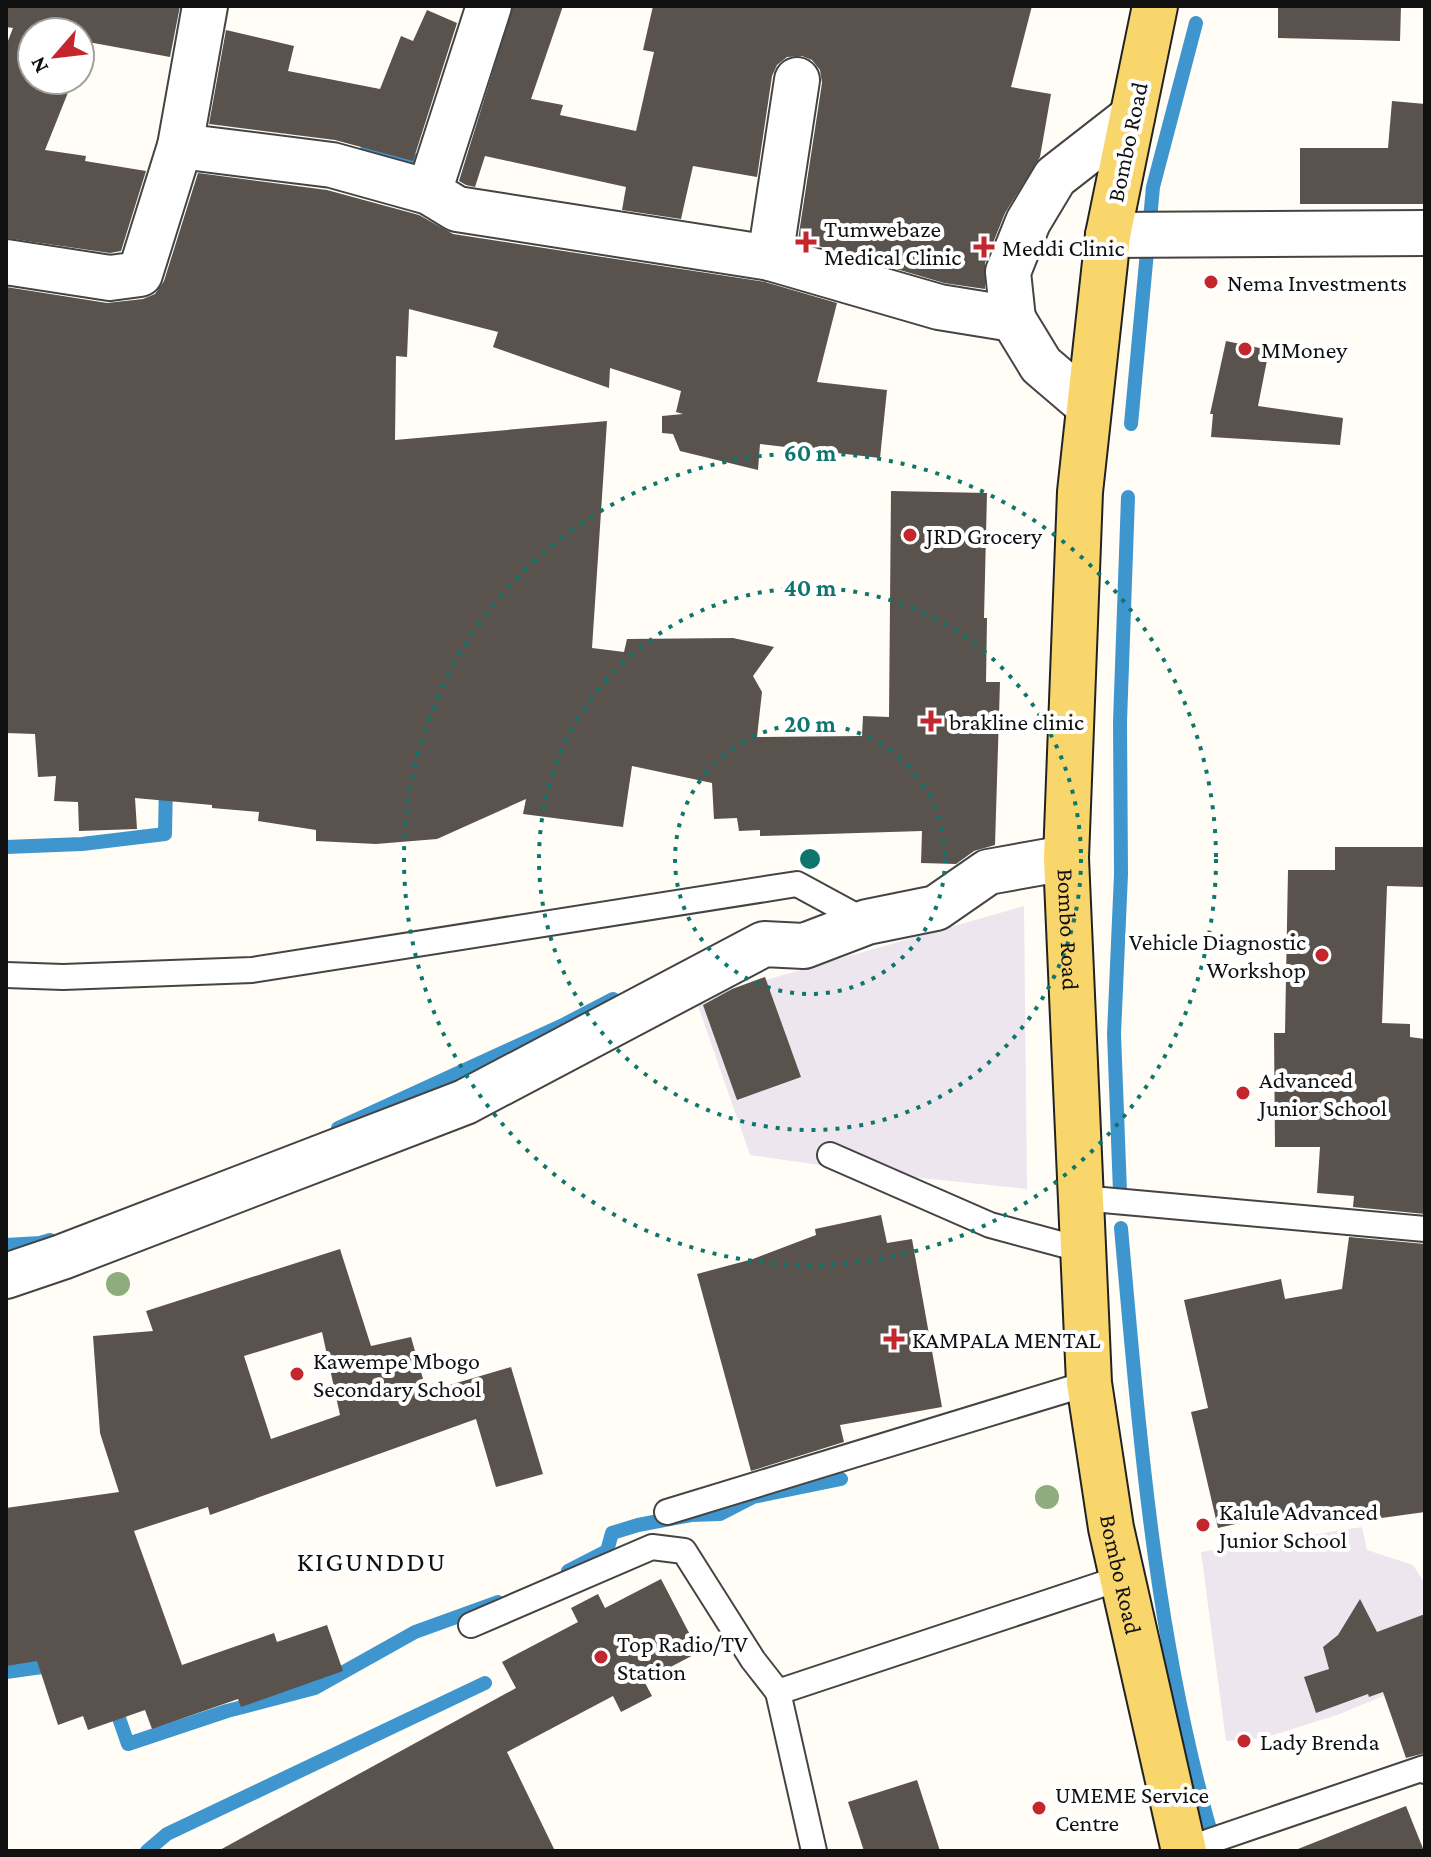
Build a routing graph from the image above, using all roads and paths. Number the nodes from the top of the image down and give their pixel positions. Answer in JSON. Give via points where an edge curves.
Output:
{"nodes":[{"id":1,"x":205,"y":6,"type":"edge"},
{"id":2,"x":489,"y":6,"type":"edge"},
{"id":3,"x":1155,"y":6,"type":"edge"},
{"id":4,"x":797,"y":80,"type":"dead end"},
{"id":5,"x":1132,"y":117,"type":"junction"},
{"id":6,"x":180,"y":146,"type":"junction"},
{"id":7,"x":429,"y":192,"type":"junction"},
{"id":8,"x":1425,"y":233,"type":"edge"},
{"id":9,"x":1108,"y":235,"type":"junction"},
{"id":10,"x":770,"y":258,"type":"junction"},
{"id":11,"x":6,"y":262,"type":"edge"},
{"id":12,"x":1013,"y":319,"type":"junction"},
{"id":13,"x":1089,"y":406,"type":"junction"},
{"id":14,"x":1066,"y":858,"type":"junction"},
{"id":15,"x":867,"y":922,"type":"junction"},
{"id":16,"x":6,"y":975,"type":"edge"},
{"id":17,"x":830,"y":1155,"type":"dead end"},
{"id":18,"x":1081,"y":1198,"type":"junction"},
{"id":19,"x":1425,"y":1229,"type":"edge"},
{"id":20,"x":1083,"y":1250,"type":"junction"},
{"id":21,"x":6,"y":1276,"type":"edge"},
{"id":22,"x":1089,"y":1383,"type":"junction"},
{"id":23,"x":667,"y":1512,"type":"dead end"},
{"id":24,"x":1121,"y":1578,"type":"junction"},
{"id":25,"x":471,"y":1625,"type":"dead end"},
{"id":26,"x":778,"y":1692,"type":"junction"},
{"id":27,"x":1425,"y":1771,"type":"edge"},
{"id":28,"x":814,"y":1851,"type":"edge"},
{"id":29,"x":1184,"y":1851,"type":"edge"}],
"edges":[{"from":1,"to":6,"type":"street"},
{"from":2,"to":7,"type":"street"},
{"from":3,"to":5,"type":"main road","name":"Bombo Road"},
{"from":4,"to":10,"type":"street"},
{"from":5,"to":9,"type":"main road","name":"Bombo Road"},
{"from":5,"to":12,"type":"street","via":[[1055,177],[1028,222],[1008,272]]},
{"from":6,"to":7,"type":"street","via":[[332,165]]},
{"from":6,"to":11,"type":"street","via":[[140,274],[110,278]]},
{"from":7,"to":10,"type":"street","via":[[457,209]]},
{"from":8,"to":9,"type":"street"},
{"from":9,"to":13,"type":"main road","name":"Bombo Road"},
{"from":10,"to":12,"type":"street","via":[[939,307]]},
{"from":12,"to":13,"type":"street","via":[[1041,365]]},
{"from":13,"to":14,"type":"main road","name":"Bombo Road","via":[[1080,492]]},
{"from":14,"to":15,"type":"street","via":[[988,872],[936,908]]},
{"from":14,"to":18,"type":"main road","name":"Bombo Road"},
{"from":15,"to":16,"type":"lane","via":[[797,884],[252,970]]},
{"from":15,"to":21,"type":"street","via":[[804,946],[764,944],[465,1102]]},
{"from":17,"to":20,"type":"lane","via":[[990,1225]]},
{"from":18,"to":19,"type":"lane"},
{"from":18,"to":20,"type":"main road","name":"Bombo Road"},
{"from":20,"to":22,"type":"main road","name":"Bombo Road"},
{"from":22,"to":23,"type":"lane"},
{"from":22,"to":24,"type":"main road","name":"Bombo Road"},
{"from":24,"to":26,"type":"lane"},
{"from":24,"to":29,"type":"main road","name":"Bombo Road"},
{"from":25,"to":26,"type":"lane","via":[[652,1547],[684,1551]]},
{"from":26,"to":28,"type":"lane"},
{"from":27,"to":29,"type":"lane"}]}
